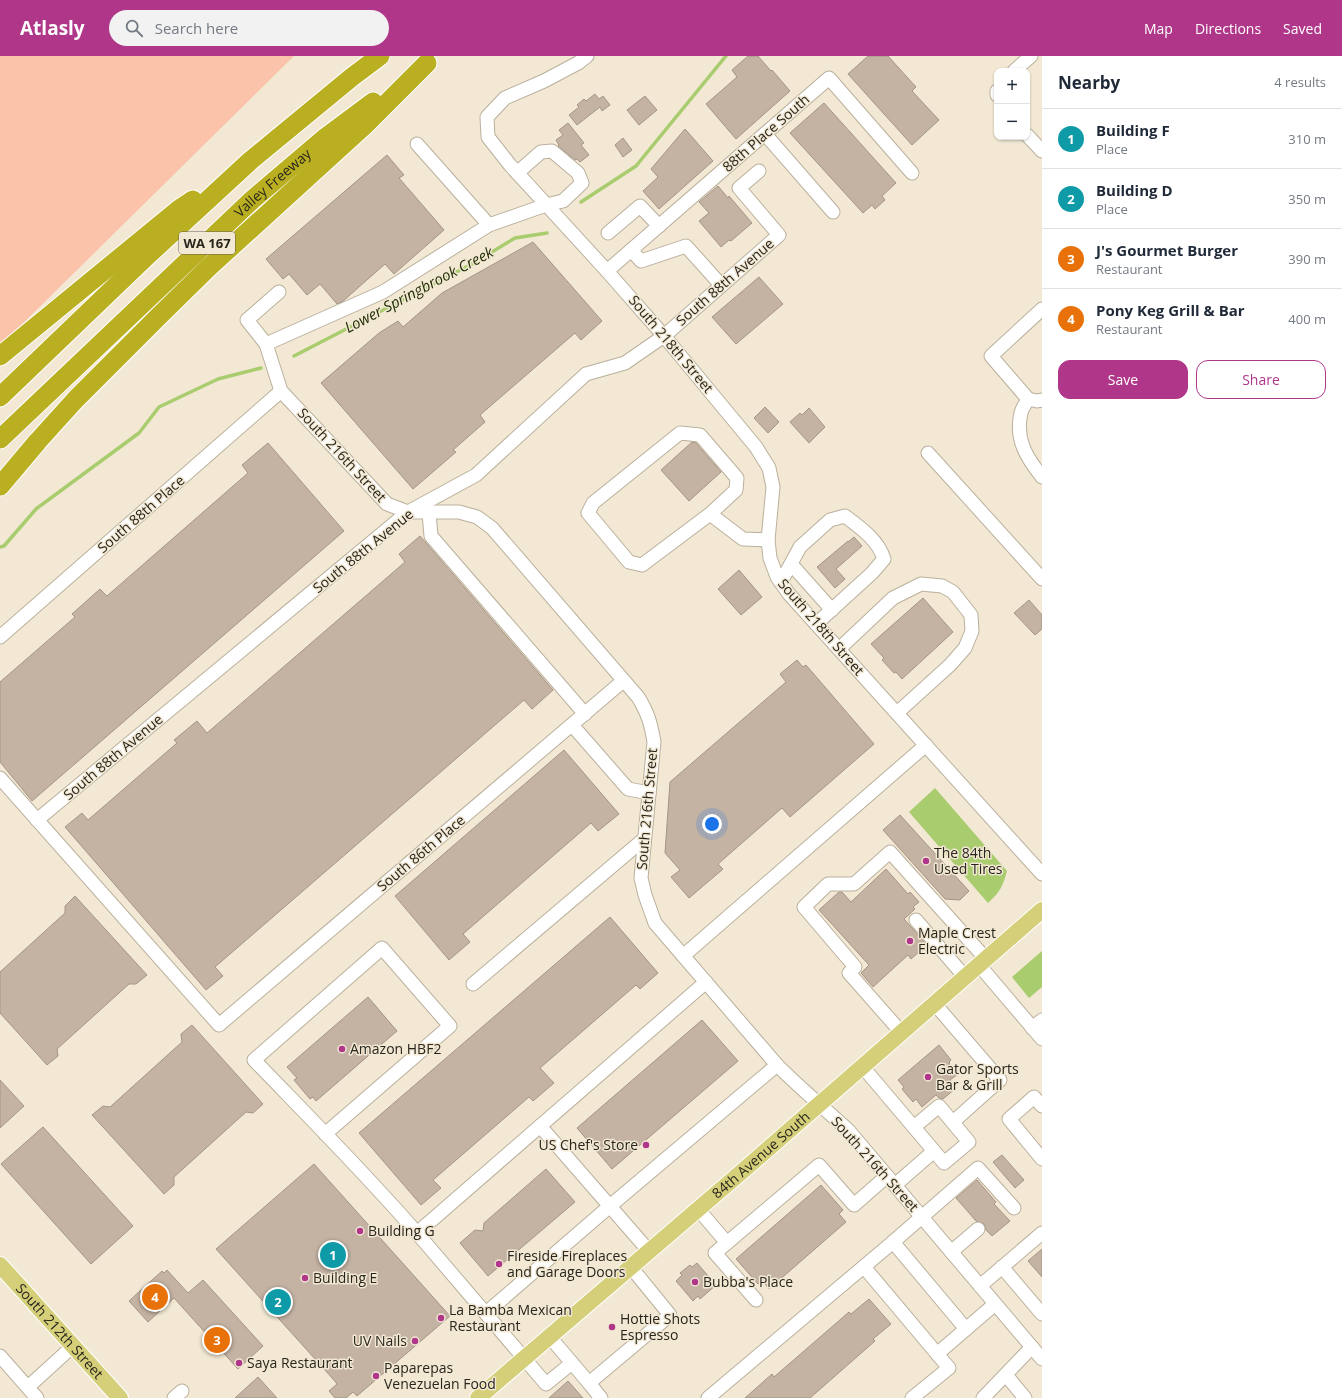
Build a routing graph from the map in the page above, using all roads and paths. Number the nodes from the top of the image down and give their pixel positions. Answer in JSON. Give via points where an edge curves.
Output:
{"nodes":[{"id":1,"x":380,"y":56,"type":"edge"},
{"id":2,"x":587,"y":56,"type":"edge"},
{"id":3,"x":1031,"y":56,"type":"edge"},
{"id":4,"x":431,"y":59,"type":"edge"},
{"id":5,"x":1017,"y":68,"type":"edge"},
{"id":6,"x":765,"y":134,"type":"junction"},
{"id":7,"x":1030,"y":138,"type":"edge"},
{"id":8,"x":417,"y":144,"type":"dead end"},
{"id":9,"x":1042,"y":151,"type":"edge"},
{"id":10,"x":250,"y":161,"type":"junction"},
{"id":11,"x":759,"y":171,"type":"dead end"},
{"id":12,"x":517,"y":173,"type":"junction"},
{"id":13,"x":912,"y":173,"type":"dead end"},
{"id":14,"x":546,"y":205,"type":"junction"},
{"id":15,"x":833,"y":212,"type":"dead end"},
{"id":16,"x":489,"y":225,"type":"junction"},
{"id":17,"x":659,"y":226,"type":"junction"},
{"id":18,"x":608,"y":233,"type":"dead end"},
{"id":19,"x":631,"y":250,"type":"junction"},
{"id":20,"x":607,"y":271,"type":"junction"},
{"id":21,"x":722,"y":285,"type":"junction"},
{"id":22,"x":279,"y":292,"type":"dead end"},
{"id":23,"x":1042,"y":309,"type":"edge"},
{"id":24,"x":664,"y":336,"type":"junction"},
{"id":25,"x":266,"y":344,"type":"junction"},
{"id":26,"x":0,"y":356,"type":"edge"},
{"id":27,"x":281,"y":391,"type":"junction"},
{"id":28,"x":0,"y":397,"type":"edge"},
{"id":29,"x":1028,"y":399,"type":"junction"},
{"id":30,"x":1042,"y":400,"type":"edge"},
{"id":31,"x":0,"y":439,"type":"edge"},
{"id":32,"x":928,"y":453,"type":"dead end"},
{"id":33,"x":1042,"y":477,"type":"edge"},
{"id":34,"x":0,"y":486,"type":"edge"},
{"id":35,"x":408,"y":512,"type":"junction"},
{"id":36,"x":429,"y":513,"type":"junction"},
{"id":37,"x":710,"y":514,"type":"junction"},
{"id":38,"x":768,"y":540,"type":"junction"},
{"id":39,"x":790,"y":564,"type":"junction"},
{"id":40,"x":1042,"y":579,"type":"edge"},
{"id":41,"x":781,"y":582,"type":"junction"},
{"id":42,"x":832,"y":610,"type":"junction"},
{"id":43,"x":816,"y":624,"type":"junction"},
{"id":44,"x":0,"y":637,"type":"edge"},
{"id":45,"x":839,"y":649,"type":"junction"},
{"id":46,"x":623,"y":680,"type":"junction"},
{"id":47,"x":897,"y":713,"type":"junction"},
{"id":48,"x":585,"y":714,"type":"junction"},
{"id":49,"x":572,"y":724,"type":"junction"},
{"id":50,"x":926,"y":745,"type":"junction"},
{"id":51,"x":0,"y":778,"type":"edge"},
{"id":52,"x":649,"y":793,"type":"junction"},
{"id":53,"x":38,"y":820,"type":"junction"},
{"id":54,"x":644,"y":839,"type":"junction"},
{"id":55,"x":1042,"y":874,"type":"edge"},
{"id":56,"x":1042,"y":910,"type":"edge"},
{"id":57,"x":916,"y":920,"type":"dead end"},
{"id":58,"x":683,"y":956,"type":"junction"},
{"id":59,"x":982,"y":962,"type":"junction"},
{"id":60,"x":965,"y":976,"type":"junction"},
{"id":61,"x":706,"y":982,"type":"junction"},
{"id":62,"x":474,"y":984,"type":"dead end"},
{"id":63,"x":934,"y":1003,"type":"junction"},
{"id":64,"x":1037,"y":1024,"type":"edge"},
{"id":65,"x":901,"y":1032,"type":"junction"},
{"id":66,"x":1042,"y":1040,"type":"edge"},
{"id":67,"x":777,"y":1065,"type":"junction"},
{"id":68,"x":862,"y":1066,"type":"junction"},
{"id":69,"x":819,"y":1103,"type":"junction"},
{"id":70,"x":1042,"y":1106,"type":"edge"},
{"id":71,"x":953,"y":1122,"type":"junction"},
{"id":72,"x":540,"y":1126,"type":"junction"},
{"id":73,"x":914,"y":1128,"type":"junction"},
{"id":74,"x":325,"y":1134,"type":"junction"},
{"id":75,"x":934,"y":1151,"type":"junction"},
{"id":76,"x":1042,"y":1159,"type":"edge"},
{"id":77,"x":891,"y":1180,"type":"junction"},
{"id":78,"x":610,"y":1206,"type":"junction"},
{"id":79,"x":1014,"y":1208,"type":"dead end"},
{"id":80,"x":698,"y":1209,"type":"junction"},
{"id":81,"x":922,"y":1217,"type":"junction"},
{"id":82,"x":978,"y":1229,"type":"dead end"},
{"id":83,"x":417,"y":1233,"type":"junction"},
{"id":84,"x":1042,"y":1233,"type":"edge"},
{"id":85,"x":893,"y":1242,"type":"junction"},
{"id":86,"x":727,"y":1243,"type":"junction"},
{"id":87,"x":648,"y":1250,"type":"junction"},
{"id":88,"x":951,"y":1252,"type":"junction"},
{"id":89,"x":0,"y":1265,"type":"edge"},
{"id":90,"x":630,"y":1266,"type":"junction"},
{"id":91,"x":864,"y":1267,"type":"junction"},
{"id":92,"x":1002,"y":1267,"type":"junction"},
{"id":93,"x":980,"y":1286,"type":"junction"},
{"id":94,"x":756,"y":1300,"type":"dead end"},
{"id":95,"x":995,"y":1304,"type":"junction"},
{"id":96,"x":486,"y":1313,"type":"junction"},
{"id":97,"x":1042,"y":1314,"type":"edge"},
{"id":98,"x":966,"y":1329,"type":"junction"},
{"id":99,"x":549,"y":1336,"type":"junction"},
{"id":100,"x":73,"y":1346,"type":"junction"},
{"id":101,"x":1032,"y":1347,"type":"junction"},
{"id":102,"x":937,"y":1354,"type":"junction"},
{"id":103,"x":0,"y":1356,"type":"edge"},
{"id":104,"x":524,"y":1358,"type":"junction"},
{"id":105,"x":1042,"y":1359,"type":"edge"},
{"id":106,"x":572,"y":1362,"type":"junction"},
{"id":107,"x":1006,"y":1375,"type":"junction"},
{"id":108,"x":589,"y":1383,"type":"junction"},
{"id":109,"x":28,"y":1387,"type":"junction"},
{"id":110,"x":482,"y":1397,"type":"edge"},
{"id":111,"x":37,"y":1398,"type":"edge"},
{"id":112,"x":120,"y":1398,"type":"edge"},
{"id":113,"x":601,"y":1398,"type":"edge"},
{"id":114,"x":708,"y":1398,"type":"edge"},
{"id":115,"x":912,"y":1398,"type":"edge"},
{"id":116,"x":983,"y":1398,"type":"edge"},
{"id":117,"x":1025,"y":1398,"type":"edge"}],
"edges":[{"from":1,"to":10,"type":"highway","number":"WA 167"},
{"from":2,"to":12,"type":"street","via":[[544,81],[505,98],[488,117],[488,137]]},
{"from":3,"to":5,"type":"street"},
{"from":4,"to":31,"type":"highway","name":"Valley Freeway","number":"WA 167","via":[[326,137],[252,200]]},
{"from":4,"to":34,"type":"highway","via":[[365,125],[209,267],[157,318],[76,399]]},
{"from":6,"to":13,"type":"street","name":"88th Place South","via":[[829,78]]},
{"from":6,"to":15,"type":"street"},
{"from":6,"to":17,"type":"street","name":"88th Place South"},
{"from":7,"to":9,"type":"street"},
{"from":8,"to":16,"type":"street"},
{"from":10,"to":26,"type":"highway","via":[[178,210]]},
{"from":10,"to":28,"type":"highway","number":"WA 167"},
{"from":11,"to":21,"type":"street","name":"South 88th Avenue","via":[[739,188],[778,235]]},
{"from":12,"to":14,"type":"street"},
{"from":12,"to":14,"type":"street","via":[[541,152],[552,151],[578,173],[582,183],[563,202]]},
{"from":14,"to":16,"type":"street"},
{"from":14,"to":20,"type":"street","name":"South 218th Street"},
{"from":16,"to":25,"type":"street","via":[[383,292]]},
{"from":17,"to":18,"type":"street","via":[[640,206]]},
{"from":17,"to":19,"type":"street","name":"88th Place South"},
{"from":19,"to":20,"type":"street","name":"88th Place South"},
{"from":19,"to":21,"type":"street","via":[[641,261],[686,246]]},
{"from":20,"to":24,"type":"street","name":"South 218th Street"},
{"from":21,"to":24,"type":"street","name":"South 88th Avenue"},
{"from":22,"to":25,"type":"street","via":[[247,320]]},
{"from":23,"to":29,"type":"street","via":[[991,356]]},
{"from":24,"to":35,"type":"street","name":"South 88th Avenue","via":[[625,364],[586,374],[476,475]]},
{"from":24,"to":38,"type":"street","name":"South 218th Street","via":[[740,426],[769,468],[773,487]]},
{"from":25,"to":27,"type":"street"},
{"from":27,"to":35,"type":"street","name":"South 216th Street","via":[[387,504]]},
{"from":27,"to":44,"type":"street","name":"South 88th Place"},
{"from":29,"to":30,"type":"street"},
{"from":29,"to":33,"type":"street","via":[[1021,411],[1019,434],[1031,464]]},
{"from":32,"to":40,"type":"street"},
{"from":35,"to":36,"type":"street","name":"South 216th Street"},
{"from":35,"to":53,"type":"street","name":"South 88th Avenue"},
{"from":36,"to":46,"type":"street","name":"South 216th Street","via":[[459,512],[477,517],[492,528]]},
{"from":36,"to":48,"type":"street","via":[[431,536]]},
{"from":37,"to":37,"type":"street","via":[[642,565],[630,562],[588,513],[594,503],[680,433],[700,435],[737,478],[736,490]]},
{"from":37,"to":38,"type":"street","via":[[743,539]]},
{"from":38,"to":41,"type":"street","name":"South 218th Street","via":[[770,558]]},
{"from":39,"to":41,"type":"street"},
{"from":39,"to":42,"type":"street"},
{"from":39,"to":42,"type":"street","via":[[800,548],[830,520],[845,516],[865,531],[881,549],[884,559]]},
{"from":41,"to":43,"type":"street","name":"South 218th Street"},
{"from":42,"to":43,"type":"street"},
{"from":43,"to":45,"type":"street","name":"South 218th Street"},
{"from":45,"to":47,"type":"street","name":"South 218th Street"},
{"from":45,"to":47,"type":"street","via":[[893,598],[920,584],[942,586],[953,592],[971,615],[972,631],[965,648]]},
{"from":46,"to":48,"type":"street","name":"South 86th Place"},
{"from":46,"to":52,"type":"street","name":"South 216th Street","via":[[638,697],[651,724],[654,742]]},
{"from":47,"to":50,"type":"street","name":"South 218th Street"},
{"from":48,"to":49,"type":"street","name":"South 86th Place"},
{"from":49,"to":52,"type":"street","via":[[628,789]]},
{"from":49,"to":53,"type":"street","name":"South 86th Place","via":[[219,1025]]},
{"from":50,"to":55,"type":"street","name":"South 218th Street"},
{"from":50,"to":58,"type":"street"},
{"from":51,"to":53,"type":"street"},
{"from":52,"to":54,"type":"street","name":"South 216th Street"},
{"from":54,"to":58,"type":"street","name":"South 216th Street","via":[[641,878],[645,896],[656,924]]},
{"from":54,"to":62,"type":"street"},
{"from":56,"to":59,"type":"main road","name":"84th Avenue South"},
{"from":57,"to":60,"type":"street"},
{"from":58,"to":61,"type":"street","name":"South 216th Street"},
{"from":59,"to":60,"type":"main road","name":"84th Avenue South"},
{"from":59,"to":64,"type":"street"},
{"from":59,"to":65,"type":"street","via":[[890,852],[854,884],[828,884],[804,907],[855,967],[849,973]]},
{"from":60,"to":63,"type":"main road","name":"84th Avenue South"},
{"from":61,"to":67,"type":"street","name":"South 216th Street"},
{"from":61,"to":72,"type":"street"},
{"from":63,"to":65,"type":"main road","name":"84th Avenue South"},
{"from":63,"to":71,"type":"street","via":[[1000,1080]]},
{"from":64,"to":66,"type":"street"},
{"from":65,"to":68,"type":"main road","name":"84th Avenue South"},
{"from":67,"to":69,"type":"street","name":"South 216th Street","via":[[797,1086]]},
{"from":67,"to":78,"type":"street"},
{"from":68,"to":69,"type":"main road","name":"84th Avenue South"},
{"from":68,"to":73,"type":"street"},
{"from":69,"to":77,"type":"street","name":"South 216th Street","via":[[850,1131]]},
{"from":69,"to":80,"type":"main road","name":"84th Avenue South"},
{"from":70,"to":76,"type":"street","via":[[1034,1097],[1009,1119]]},
{"from":71,"to":73,"type":"street","via":[[939,1106]]},
{"from":71,"to":75,"type":"street","via":[[969,1142],[944,1163]]},
{"from":72,"to":78,"type":"street"},
{"from":72,"to":83,"type":"street"},
{"from":73,"to":75,"type":"street"},
{"from":74,"to":74,"type":"street","via":[[254,1060],[382,948],[450,1026]]},
{"from":74,"to":83,"type":"street"},
{"from":75,"to":77,"type":"street"},
{"from":77,"to":81,"type":"street","name":"South 216th Street"},
{"from":77,"to":86,"type":"street","via":[[854,1205],[819,1165]]},
{"from":78,"to":87,"type":"street"},
{"from":78,"to":96,"type":"street"},
{"from":79,"to":81,"type":"street","via":[[978,1168]]},
{"from":80,"to":86,"type":"street"},
{"from":80,"to":87,"type":"main road","name":"84th Avenue South"},
{"from":81,"to":85,"type":"street"},
{"from":81,"to":88,"type":"street","name":"South 216th Street"},
{"from":82,"to":88,"type":"street"},
{"from":83,"to":96,"type":"street"},
{"from":84,"to":92,"type":"street"},
{"from":85,"to":91,"type":"street"},
{"from":85,"to":98,"type":"street"},
{"from":86,"to":94,"type":"street","via":[[716,1253]]},
{"from":87,"to":90,"type":"main road","name":"84th Avenue South"},
{"from":88,"to":93,"type":"street","name":"South 216th Street"},
{"from":89,"to":100,"type":"main road","name":"South 212th Street"},
{"from":90,"to":99,"type":"main road","name":"84th Avenue South"},
{"from":90,"to":108,"type":"street","via":[[670,1315]]},
{"from":91,"to":102,"type":"street"},
{"from":91,"to":114,"type":"street"},
{"from":92,"to":93,"type":"street"},
{"from":92,"to":97,"type":"street"},
{"from":93,"to":95,"type":"street","name":"South 216th Street"},
{"from":95,"to":98,"type":"street"},
{"from":95,"to":101,"type":"street","name":"South 216th Street"},
{"from":96,"to":104,"type":"street"},
{"from":98,"to":102,"type":"street"},
{"from":99,"to":104,"type":"main road","name":"84th Avenue South"},
{"from":99,"to":106,"type":"street"},
{"from":100,"to":109,"type":"street"},
{"from":100,"to":112,"type":"main road","name":"South 212th Street"},
{"from":101,"to":105,"type":"street","name":"South 216th Street"},
{"from":101,"to":107,"type":"street"},
{"from":102,"to":115,"type":"street","via":[[948,1368]]},
{"from":103,"to":109,"type":"street"},
{"from":104,"to":106,"type":"street","via":[[546,1384]]},
{"from":104,"to":110,"type":"main road","name":"84th Avenue South"},
{"from":106,"to":108,"type":"street"},
{"from":107,"to":116,"type":"street"},
{"from":107,"to":117,"type":"street"},
{"from":108,"to":113,"type":"street"},
{"from":109,"to":111,"type":"street"}]}
